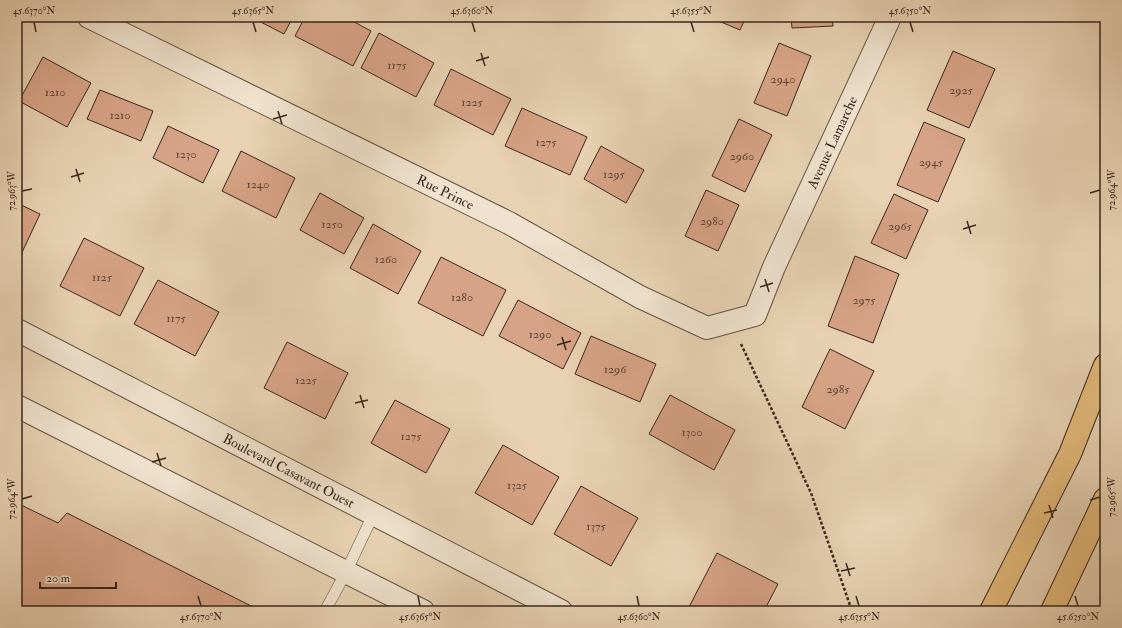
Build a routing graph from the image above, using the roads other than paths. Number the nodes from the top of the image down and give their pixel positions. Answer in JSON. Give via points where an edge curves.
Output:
{"nodes":[{"id":1,"x":89,"y":17,"type":"edge"},
{"id":2,"x":890,"y":17,"type":"edge"},
{"id":3,"x":774,"y":267,"type":"joint"},
{"id":4,"x":17,"y":330,"type":"edge"},
{"id":5,"x":1105,"y":365,"type":"edge"},
{"id":6,"x":19,"y":408,"type":"edge"},
{"id":7,"x":1105,"y":499,"type":"edge"},
{"id":8,"x":374,"y":514,"type":"junction"},
{"id":9,"x":1013,"y":567,"type":"junction"},
{"id":10,"x":346,"y":572,"type":"junction"},
{"id":11,"x":325,"y":611,"type":"edge"},
{"id":12,"x":423,"y":611,"type":"edge"},
{"id":13,"x":561,"y":611,"type":"edge"},
{"id":14,"x":979,"y":611,"type":"edge"},
{"id":15,"x":991,"y":611,"type":"edge"},
{"id":16,"x":1052,"y":611,"type":"edge"}],
"edges":[{"from":1,"to":3,"type":"street","name":"Rue Prince","via":[[509,223],[640,297],[707,328],[755,315]]},
{"from":2,"to":3,"type":"street","name":"Avenue Lamarche"},
{"from":4,"to":8,"type":"street","name":"Boulevard Casavant Ouest"},
{"from":5,"to":9,"type":"main road","via":[[1070,454]]},
{"from":6,"to":10,"type":"street"},
{"from":7,"to":16,"type":"main road"},
{"from":8,"to":10,"type":"lane"},
{"from":8,"to":13,"type":"street","name":"Boulevard Casavant Ouest"},
{"from":9,"to":14,"type":"main road"},
{"from":9,"to":15,"type":"main road"},
{"from":10,"to":11,"type":"lane"},
{"from":10,"to":12,"type":"street"}]}
